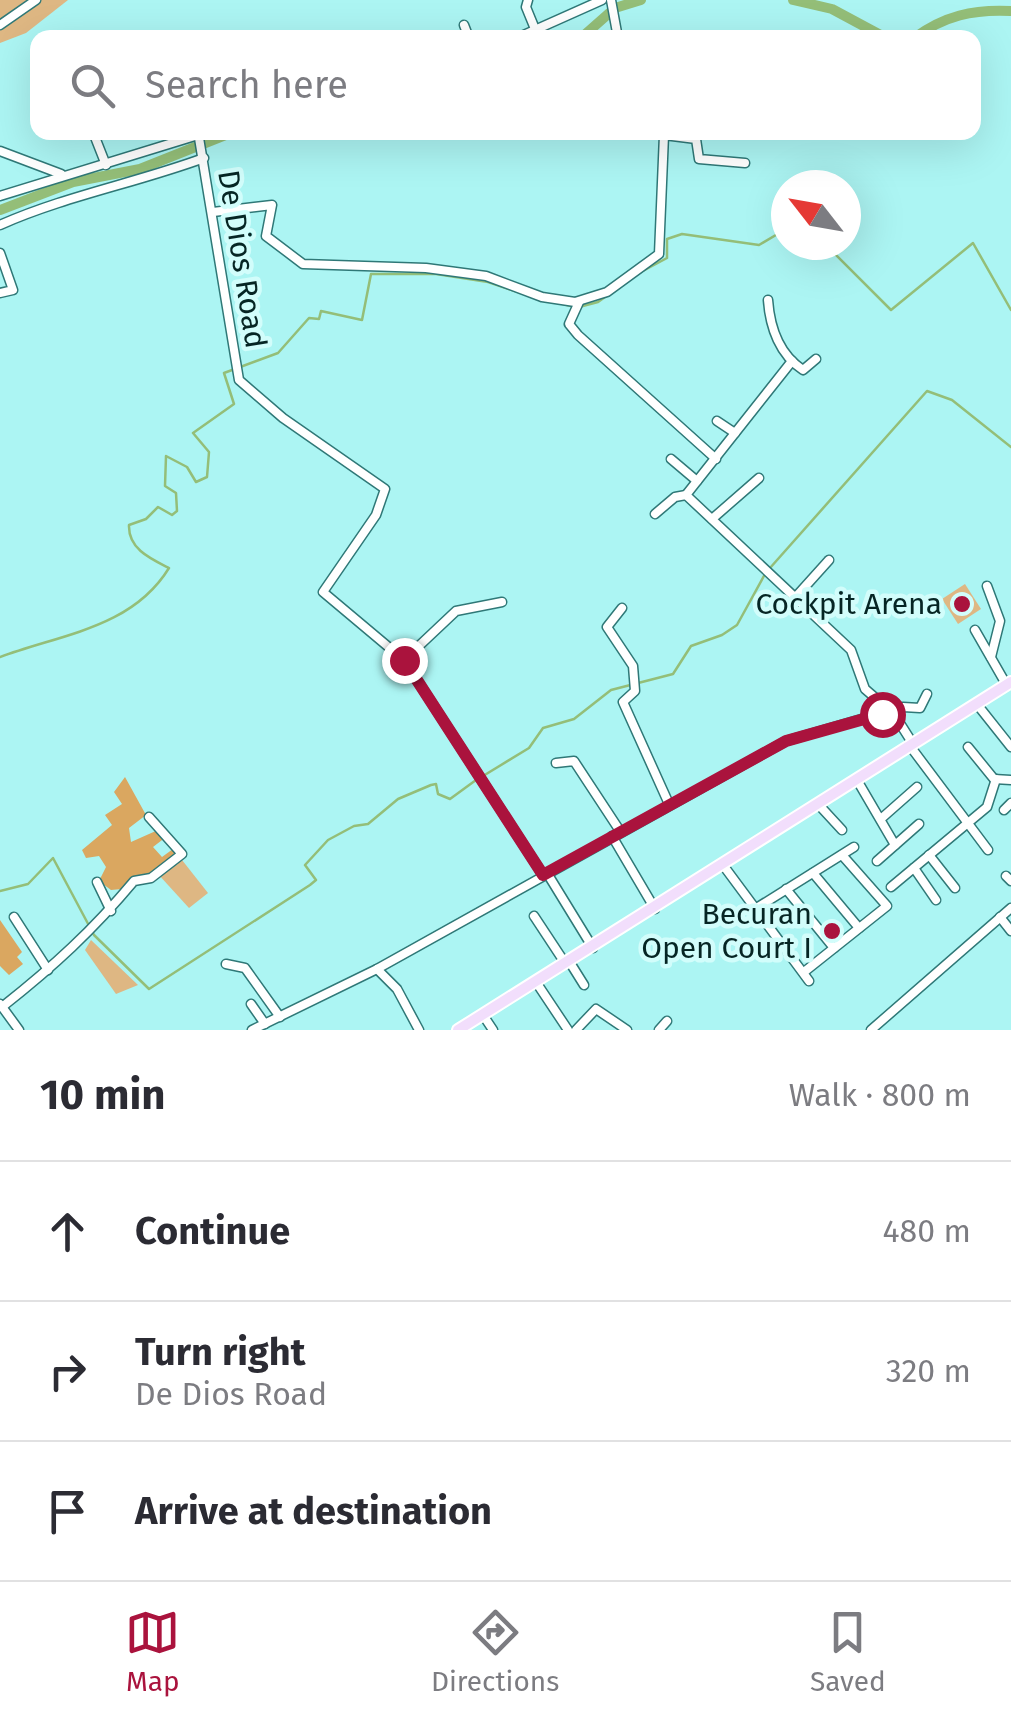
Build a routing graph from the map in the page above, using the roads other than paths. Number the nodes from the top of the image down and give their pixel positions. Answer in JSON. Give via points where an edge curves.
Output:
{"nodes":[{"id":1,"x":36,"y":0,"type":"edge"},
{"id":2,"x":528,"y":0,"type":"edge"},
{"id":3,"x":608,"y":0,"type":"edge"},
{"id":4,"x":0,"y":25,"type":"edge"},
{"id":5,"x":464,"y":25,"type":"dead end"},
{"id":6,"x":535,"y":29,"type":"joint"},
{"id":7,"x":466,"y":30,"type":"edge"},
{"id":8,"x":617,"y":30,"type":"edge"},
{"id":9,"x":96,"y":140,"type":"edge"},
{"id":10,"x":200,"y":140,"type":"joint"},
{"id":11,"x":664,"y":140,"type":"edge"},
{"id":12,"x":696,"y":140,"type":"edge"},
{"id":13,"x":0,"y":151,"type":"edge"},
{"id":14,"x":203,"y":155,"type":"junction"},
{"id":15,"x":745,"y":163,"type":"dead end"},
{"id":16,"x":106,"y":164,"type":"junction"},
{"id":17,"x":63,"y":174,"type":"junction"},
{"id":18,"x":0,"y":196,"type":"edge"},
{"id":19,"x":214,"y":212,"type":"junction"},
{"id":20,"x":0,"y":225,"type":"edge"},
{"id":21,"x":0,"y":253,"type":"edge"},
{"id":22,"x":0,"y":293,"type":"edge"},
{"id":23,"x":768,"y":300,"type":"dead end"},
{"id":24,"x":578,"y":306,"type":"junction"},
{"id":25,"x":816,"y":359,"type":"dead end"},
{"id":26,"x":792,"y":361,"type":"junction"},
{"id":27,"x":717,"y":421,"type":"dead end"},
{"id":28,"x":735,"y":433,"type":"junction"},
{"id":29,"x":716,"y":459,"type":"junction"},
{"id":30,"x":671,"y":460,"type":"dead end"},
{"id":31,"x":759,"y":478,"type":"dead end"},
{"id":32,"x":697,"y":482,"type":"junction"},
{"id":33,"x":686,"y":496,"type":"junction"},
{"id":34,"x":655,"y":514,"type":"dead end"},
{"id":35,"x":712,"y":519,"type":"junction"},
{"id":36,"x":830,"y":560,"type":"dead end"},
{"id":37,"x":986,"y":586,"type":"dead end"},
{"id":38,"x":793,"y":600,"type":"junction"},
{"id":39,"x":502,"y":602,"type":"dead end"},
{"id":40,"x":622,"y":608,"type":"dead end"},
{"id":41,"x":1011,"y":614,"type":"edge"},
{"id":42,"x":1000,"y":621,"type":"junction"},
{"id":43,"x":975,"y":630,"type":"dead end"},
{"id":44,"x":990,"y":657,"type":"junction"},
{"id":45,"x":404,"y":660,"type":"junction"},
{"id":46,"x":1009,"y":683,"type":"edge"},
{"id":47,"x":927,"y":694,"type":"dead end"},
{"id":48,"x":976,"y":703,"type":"junction"},
{"id":49,"x":891,"y":712,"type":"junction"},
{"id":50,"x":912,"y":745,"type":"junction"},
{"id":51,"x":968,"y":747,"type":"dead end"},
{"id":52,"x":1011,"y":747,"type":"edge"},
{"id":53,"x":556,"y":763,"type":"dead end"},
{"id":54,"x":996,"y":779,"type":"junction"},
{"id":55,"x":858,"y":780,"type":"junction"},
{"id":56,"x":1011,"y":780,"type":"edge"},
{"id":57,"x":917,"y":787,"type":"dead end"},
{"id":58,"x":670,"y":804,"type":"junction"},
{"id":59,"x":818,"y":804,"type":"junction"},
{"id":60,"x":149,"y":817,"type":"dead end"},
{"id":61,"x":882,"y":817,"type":"junction"},
{"id":62,"x":919,"y":824,"type":"dead end"},
{"id":63,"x":967,"y":824,"type":"junction"},
{"id":64,"x":842,"y":830,"type":"dead end"},
{"id":65,"x":616,"y":833,"type":"junction"},
{"id":66,"x":895,"y":845,"type":"junction"},
{"id":67,"x":854,"y":847,"type":"dead end"},
{"id":68,"x":988,"y":850,"type":"dead end"},
{"id":69,"x":842,"y":855,"type":"junction"},
{"id":70,"x":929,"y":855,"type":"junction"},
{"id":71,"x":877,"y":861,"type":"dead end"},
{"id":72,"x":723,"y":865,"type":"junction"},
{"id":73,"x":914,"y":868,"type":"junction"},
{"id":74,"x":812,"y":873,"type":"junction"},
{"id":75,"x":545,"y":874,"type":"junction"},
{"id":76,"x":97,"y":882,"type":"dead end"},
{"id":77,"x":891,"y":887,"type":"dead end"},
{"id":78,"x":955,"y":888,"type":"dead end"},
{"id":79,"x":786,"y":889,"type":"junction"},
{"id":80,"x":936,"y":900,"type":"dead end"},
{"id":81,"x":655,"y":908,"type":"junction"},
{"id":82,"x":1011,"y":908,"type":"edge"},
{"id":83,"x":754,"y":910,"type":"junction"},
{"id":84,"x":111,"y":911,"type":"junction"},
{"id":85,"x":14,"y":916,"type":"dead end"},
{"id":86,"x":534,"y":916,"type":"dead end"},
{"id":87,"x":1000,"y":917,"type":"junction"},
{"id":88,"x":860,"y":928,"type":"junction"},
{"id":89,"x":1011,"y":931,"type":"edge"},
{"id":90,"x":593,"y":948,"type":"junction"},
{"id":91,"x":834,"y":948,"type":"junction"},
{"id":92,"x":567,"y":962,"type":"junction"},
{"id":93,"x":226,"y":964,"type":"dead end"},
{"id":94,"x":377,"y":969,"type":"junction"},
{"id":95,"x":48,"y":970,"type":"junction"},
{"id":96,"x":804,"y":972,"type":"junction"},
{"id":97,"x":536,"y":982,"type":"junction"},
{"id":98,"x":810,"y":982,"type":"dead end"},
{"id":99,"x":584,"y":985,"type":"dead end"},
{"id":100,"x":251,"y":1004,"type":"dead end"},
{"id":101,"x":1,"y":1006,"type":"edge"},
{"id":102,"x":483,"y":1015,"type":"junction"},
{"id":103,"x":280,"y":1017,"type":"junction"},
{"id":104,"x":667,"y":1021,"type":"dead end"},
{"id":105,"x":266,"y":1024,"type":"junction"},
{"id":106,"x":580,"y":1026,"type":"edge"},
{"id":107,"x":14,"y":1028,"type":"edge"},
{"id":108,"x":252,"y":1030,"type":"edge"},
{"id":109,"x":419,"y":1030,"type":"edge"},
{"id":110,"x":458,"y":1030,"type":"edge"},
{"id":111,"x":493,"y":1030,"type":"edge"},
{"id":112,"x":568,"y":1030,"type":"edge"},
{"id":113,"x":591,"y":1030,"type":"edge"},
{"id":114,"x":627,"y":1030,"type":"edge"},
{"id":115,"x":660,"y":1030,"type":"edge"},
{"id":116,"x":870,"y":1030,"type":"edge"}],
"edges":[{"from":1,"to":4,"type":"street"},
{"from":2,"to":6,"type":"street"},
{"from":3,"to":6,"type":"street"},
{"from":3,"to":8,"type":"street"},
{"from":5,"to":7,"type":"street"},
{"from":9,"to":16,"type":"street"},
{"from":10,"to":14,"type":"street","name":"De Dios Road"},
{"from":10,"to":16,"type":"street"},
{"from":11,"to":24,"type":"street","via":[[659,254]]},
{"from":12,"to":15,"type":"street","via":[[699,158]]},
{"from":13,"to":17,"type":"street"},
{"from":14,"to":19,"type":"street","name":"De Dios Road"},
{"from":14,"to":20,"type":"street"},
{"from":16,"to":17,"type":"street"},
{"from":17,"to":18,"type":"street"},
{"from":19,"to":24,"type":"street","via":[[272,205],[266,236],[303,264],[486,276]]},
{"from":19,"to":45,"type":"street","name":"De Dios Road","via":[[243,386],[384,486],[376,515],[323,592]]},
{"from":21,"to":22,"type":"street","via":[[13,290]]},
{"from":23,"to":26,"type":"street","via":[[775,337]]},
{"from":24,"to":29,"type":"street","via":[[570,322],[578,336]]},
{"from":25,"to":26,"type":"street","via":[[803,370]]},
{"from":26,"to":28,"type":"street"},
{"from":27,"to":28,"type":"street"},
{"from":28,"to":29,"type":"street"},
{"from":29,"to":32,"type":"street"},
{"from":30,"to":32,"type":"street"},
{"from":31,"to":35,"type":"street"},
{"from":32,"to":33,"type":"street"},
{"from":33,"to":34,"type":"street"},
{"from":33,"to":35,"type":"street"},
{"from":35,"to":38,"type":"street"},
{"from":36,"to":38,"type":"street"},
{"from":37,"to":42,"type":"street"},
{"from":38,"to":49,"type":"street","via":[[850,650],[865,689]]},
{"from":39,"to":45,"type":"street","via":[[456,612]]},
{"from":40,"to":58,"type":"street","via":[[606,628],[627,653],[636,685],[624,708]]},
{"from":41,"to":42,"type":"street"},
{"from":42,"to":44,"type":"street"},
{"from":43,"to":44,"type":"street"},
{"from":44,"to":46,"type":"street"},
{"from":45,"to":75,"type":"street","name":"De Dios Road"},
{"from":46,"to":48,"type":"main road"},
{"from":47,"to":49,"type":"street","via":[[920,708]]},
{"from":48,"to":50,"type":"main road"},
{"from":48,"to":52,"type":"street"},
{"from":49,"to":50,"type":"street"},
{"from":49,"to":58,"type":"street","via":[[799,735]]},
{"from":50,"to":55,"type":"main road"},
{"from":50,"to":63,"type":"street"},
{"from":51,"to":54,"type":"street"},
{"from":53,"to":65,"type":"street","via":[[574,761]]},
{"from":54,"to":56,"type":"street"},
{"from":54,"to":63,"type":"street","via":[[987,806]]},
{"from":55,"to":59,"type":"main road"},
{"from":55,"to":61,"type":"street"},
{"from":57,"to":61,"type":"street"},
{"from":58,"to":65,"type":"street"},
{"from":59,"to":64,"type":"street"},
{"from":59,"to":72,"type":"main road"},
{"from":60,"to":84,"type":"street","via":[[182,854],[151,878],[134,881]]},
{"from":61,"to":66,"type":"street"},
{"from":62,"to":66,"type":"street"},
{"from":63,"to":68,"type":"street"},
{"from":63,"to":70,"type":"street"},
{"from":65,"to":75,"type":"street"},
{"from":65,"to":81,"type":"street"},
{"from":66,"to":71,"type":"street"},
{"from":67,"to":69,"type":"street"},
{"from":69,"to":74,"type":"street"},
{"from":69,"to":88,"type":"street","via":[[887,906]]},
{"from":70,"to":73,"type":"street"},
{"from":70,"to":78,"type":"street"},
{"from":72,"to":81,"type":"main road"},
{"from":72,"to":83,"type":"street"},
{"from":73,"to":77,"type":"street"},
{"from":73,"to":80,"type":"street"},
{"from":74,"to":79,"type":"street"},
{"from":74,"to":88,"type":"street"},
{"from":75,"to":90,"type":"street","name":"De Dios Road"},
{"from":75,"to":94,"type":"street"},
{"from":76,"to":84,"type":"street"},
{"from":79,"to":83,"type":"street"},
{"from":79,"to":91,"type":"street"},
{"from":81,"to":90,"type":"main road"},
{"from":82,"to":87,"type":"street"},
{"from":83,"to":96,"type":"street"},
{"from":84,"to":95,"type":"street"},
{"from":85,"to":95,"type":"street"},
{"from":86,"to":92,"type":"street"},
{"from":87,"to":89,"type":"street"},
{"from":87,"to":116,"type":"street"},
{"from":88,"to":91,"type":"street"},
{"from":90,"to":92,"type":"main road"},
{"from":91,"to":96,"type":"street"},
{"from":92,"to":97,"type":"main road"},
{"from":92,"to":99,"type":"street"},
{"from":93,"to":103,"type":"street","via":[[245,968]]},
{"from":94,"to":103,"type":"street"},
{"from":94,"to":109,"type":"street","via":[[397,989]]},
{"from":95,"to":101,"type":"street"},
{"from":96,"to":98,"type":"street"},
{"from":97,"to":102,"type":"main road"},
{"from":97,"to":112,"type":"street"},
{"from":100,"to":105,"type":"street"},
{"from":101,"to":107,"type":"street"},
{"from":102,"to":110,"type":"main road"},
{"from":102,"to":111,"type":"street"},
{"from":103,"to":105,"type":"street"},
{"from":104,"to":115,"type":"street"},
{"from":105,"to":108,"type":"street"},
{"from":106,"to":113,"type":"street"},
{"from":106,"to":114,"type":"street","via":[[600,1010]]}]}
